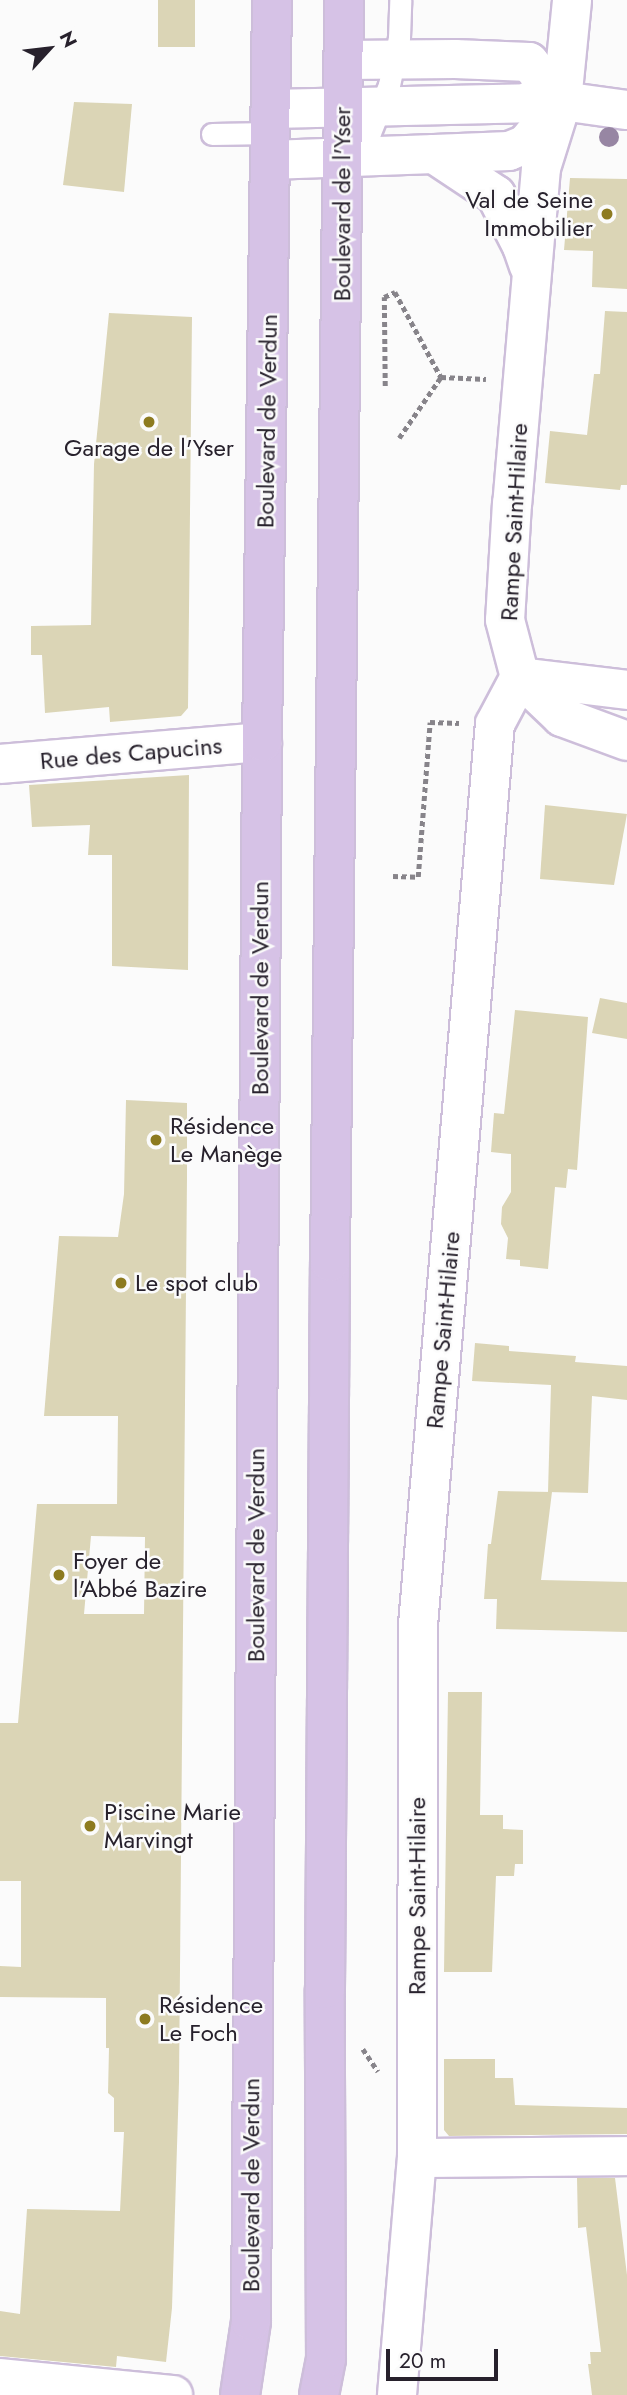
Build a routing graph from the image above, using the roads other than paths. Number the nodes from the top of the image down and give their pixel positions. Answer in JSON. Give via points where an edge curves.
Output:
{"nodes":[{"id":1,"x":272,"y":0,"type":"edge"},
{"id":2,"x":344,"y":0,"type":"edge"},
{"id":3,"x":400,"y":0,"type":"edge"},
{"id":4,"x":572,"y":0,"type":"edge"},
{"id":5,"x":396,"y":59,"type":"junction"},
{"id":6,"x":343,"y":60,"type":"junction"},
{"id":7,"x":556,"y":94,"type":"junction"},
{"id":8,"x":382,"y":106,"type":"junction"},
{"id":9,"x":343,"y":107,"type":"junction"},
{"id":10,"x":627,"y":110,"type":"edge"},
{"id":11,"x":212,"y":134,"type":"dead end"},
{"id":12,"x":271,"y":134,"type":"junction"},
{"id":13,"x":434,"y":154,"type":"junction"},
{"id":14,"x":342,"y":158,"type":"junction"},
{"id":15,"x":531,"y":275,"type":"junction"},
{"id":16,"x":520,"y":677,"type":"junction"},
{"id":17,"x":627,"y":690,"type":"edge"},
{"id":18,"x":627,"y":741,"type":"edge"},
{"id":19,"x":262,"y":742,"type":"junction"},
{"id":20,"x":0,"y":764,"type":"edge"},
{"id":21,"x":627,"y":2156,"type":"edge"},
{"id":22,"x":416,"y":2158,"type":"junction"},
{"id":23,"x":0,"y":2378,"type":"edge"},
{"id":24,"x":173,"y":2395,"type":"edge"},
{"id":25,"x":240,"y":2395,"type":"edge"},
{"id":26,"x":319,"y":2395,"type":"edge"},
{"id":27,"x":397,"y":2395,"type":"edge"}],
"edges":[{"from":1,"to":12,"type":"main road","name":"Boulevard de Verdun"},
{"from":2,"to":6,"type":"main road","name":"Boulevard de l'Yser"},
{"from":3,"to":5,"type":"lane"},
{"from":4,"to":7,"type":"street","name":"Rampe Saint-Hilaire"},
{"from":5,"to":6,"type":"street"},
{"from":5,"to":7,"type":"street","via":[[529,62]]},
{"from":5,"to":8,"type":"lane"},
{"from":6,"to":9,"type":"main road","name":"Boulevard de l'Yser"},
{"from":7,"to":8,"type":"street","via":[[527,103]]},
{"from":7,"to":10,"type":"street"},
{"from":7,"to":13,"type":"street","via":[[526,144],[509,151]]},
{"from":7,"to":15,"type":"street","name":"Rampe Saint-Hilaire","via":[[541,168]]},
{"from":8,"to":9,"type":"street"},
{"from":8,"to":14,"type":"lane","via":[[369,135]]},
{"from":9,"to":12,"type":"street"},
{"from":9,"to":14,"type":"main road","name":"Boulevard de l'Yser"},
{"from":11,"to":12,"type":"lane"},
{"from":12,"to":14,"type":"street"},
{"from":12,"to":19,"type":"main road","name":"Boulevard de Verdun"},
{"from":13,"to":14,"type":"street"},
{"from":13,"to":15,"type":"street","name":"Rampe Saint-Hilaire","via":[[496,195]]},
{"from":14,"to":26,"type":"main road","name":"Boulevard de l'Yser","via":[[330,1276],[326,2359]]},
{"from":15,"to":16,"type":"street","name":"Rampe Saint-Hilaire","via":[[505,620]]},
{"from":16,"to":17,"type":"street"},
{"from":16,"to":18,"type":"street","via":[[562,717]]},
{"from":16,"to":22,"type":"street","name":"Rampe Saint-Hilaire","via":[[495,724],[418,1625]]},
{"from":19,"to":20,"type":"street","name":"Rue des Capucins"},
{"from":19,"to":25,"type":"main road","name":"Boulevard de Verdun","via":[[251,2321]]},
{"from":21,"to":22,"type":"street"},
{"from":22,"to":27,"type":"street","name":"Rampe Saint-Hilaire"},
{"from":23,"to":24,"type":"street"}]}
